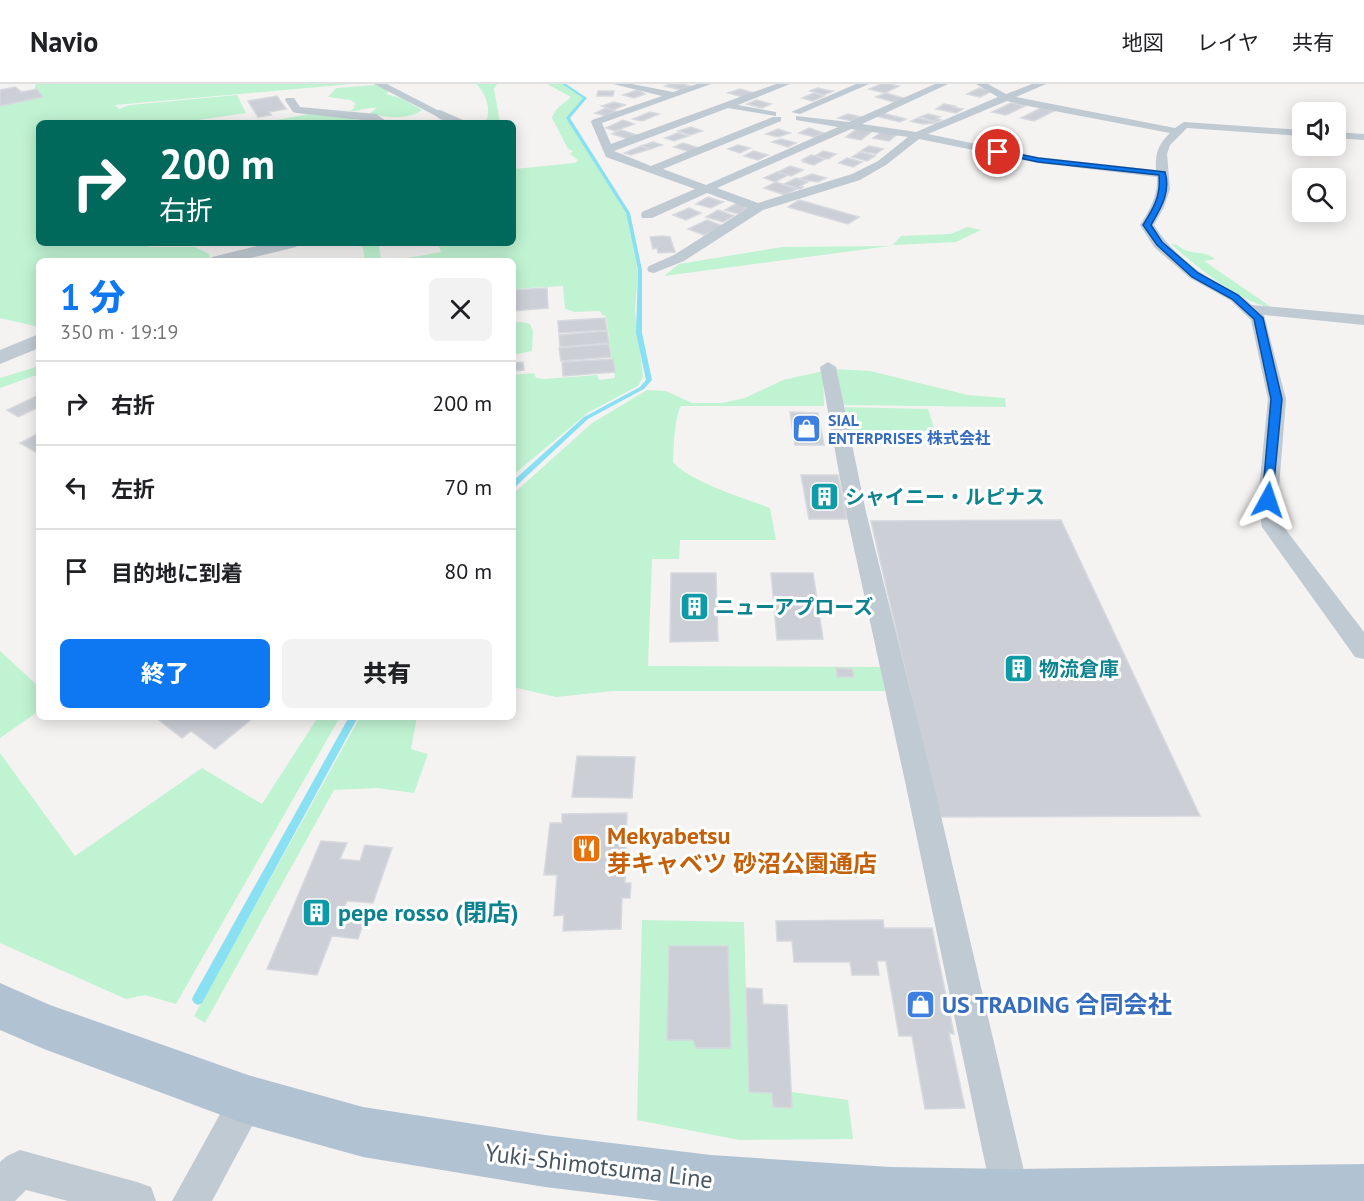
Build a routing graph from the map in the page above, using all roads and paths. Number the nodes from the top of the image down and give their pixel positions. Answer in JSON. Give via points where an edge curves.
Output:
{"nodes":[{"id":1,"x":379,"y":84,"type":"edge"},
{"id":2,"x":622,"y":84,"type":"edge"},
{"id":3,"x":706,"y":84,"type":"edge"},
{"id":4,"x":785,"y":84,"type":"edge"},
{"id":5,"x":864,"y":84,"type":"edge"},
{"id":6,"x":943,"y":84,"type":"edge"},
{"id":7,"x":981,"y":84,"type":"edge"},
{"id":8,"x":1041,"y":84,"type":"edge"},
{"id":9,"x":674,"y":95,"type":"junction"},
{"id":10,"x":1005,"y":97,"type":"junction"},
{"id":11,"x":290,"y":100,"type":"dead end"},
{"id":12,"x":728,"y":105,"type":"junction"},
{"id":13,"x":440,"y":114,"type":"joint"},
{"id":14,"x":798,"y":115,"type":"junction"},
{"id":15,"x":775,"y":116,"type":"junction"},
{"id":16,"x":380,"y":120,"type":"edge"},
{"id":17,"x":452,"y":120,"type":"edge"},
{"id":18,"x":851,"y":124,"type":"junction"},
{"id":19,"x":1176,"y":131,"type":"junction"},
{"id":20,"x":1292,"y":132,"type":"edge"},
{"id":21,"x":918,"y":135,"type":"junction"},
{"id":22,"x":1346,"y":136,"type":"edge"},
{"id":23,"x":1364,"y":137,"type":"edge"},
{"id":24,"x":608,"y":149,"type":"junction"},
{"id":25,"x":651,"y":170,"type":"junction"},
{"id":26,"x":1163,"y":174,"type":"junction"},
{"id":27,"x":705,"y":189,"type":"junction"},
{"id":28,"x":758,"y":207,"type":"junction"},
{"id":29,"x":647,"y":215,"type":"dead end"},
{"id":30,"x":278,"y":246,"type":"edge"},
{"id":31,"x":230,"y":258,"type":"edge"},
{"id":32,"x":654,"y":269,"type":"dead end"},
{"id":33,"x":1251,"y":309,"type":"junction"},
{"id":34,"x":1364,"y":320,"type":"edge"},
{"id":35,"x":36,"y":341,"type":"edge"},
{"id":36,"x":0,"y":358,"type":"edge"},
{"id":37,"x":828,"y":366,"type":"dead end"},
{"id":38,"x":1364,"y":650,"type":"edge"},
{"id":39,"x":0,"y":1006,"type":"edge"},
{"id":40,"x":248,"y":1100,"type":"junction"},
{"id":41,"x":0,"y":1189,"type":"edge"},
{"id":42,"x":1364,"y":1190,"type":"edge"},
{"id":43,"x":1011,"y":1198,"type":"edge"},
{"id":44,"x":137,"y":1201,"type":"edge"},
{"id":45,"x":191,"y":1201,"type":"edge"}],
"edges":[{"from":1,"to":13,"type":"street"},
{"from":2,"to":9,"type":"street"},
{"from":3,"to":9,"type":"street"},
{"from":4,"to":12,"type":"street"},
{"from":5,"to":14,"type":"street"},
{"from":6,"to":18,"type":"street"},
{"from":7,"to":10,"type":"street"},
{"from":8,"to":10,"type":"street"},
{"from":9,"to":12,"type":"street"},
{"from":9,"to":24,"type":"street","via":[[596,122]]},
{"from":10,"to":19,"type":"street"},
{"from":10,"to":21,"type":"street"},
{"from":11,"to":16,"type":"street","via":[[297,110]]},
{"from":12,"to":15,"type":"street"},
{"from":12,"to":24,"type":"street"},
{"from":13,"to":17,"type":"street"},
{"from":14,"to":15,"type":"street","via":[[790,121]]},
{"from":14,"to":18,"type":"street"},
{"from":15,"to":25,"type":"street"},
{"from":18,"to":21,"type":"street"},
{"from":18,"to":27,"type":"street"},
{"from":19,"to":20,"type":"street","via":[[1184,124]]},
{"from":19,"to":26,"type":"street","via":[[1161,154]]},
{"from":21,"to":26,"type":"street","via":[[1038,160]]},
{"from":21,"to":28,"type":"street","via":[[882,164],[856,177]]},
{"from":22,"to":23,"type":"street"},
{"from":24,"to":25,"type":"street","via":[[610,156]]},
{"from":25,"to":27,"type":"street"},
{"from":26,"to":33,"type":"street","via":[[1164,189],[1147,225],[1159,244],[1195,275]]},
{"from":27,"to":28,"type":"street"},
{"from":27,"to":29,"type":"street"},
{"from":28,"to":32,"type":"street","via":[[679,258]]},
{"from":30,"to":31,"type":"street"},
{"from":33,"to":34,"type":"street"},
{"from":33,"to":38,"type":"street","via":[[1258,318],[1276,399],[1268,500],[1273,527]]},
{"from":35,"to":36,"type":"street"},
{"from":37,"to":43,"type":"street","via":[[856,512]]},
{"from":39,"to":40,"type":"main road","name":"Yuki-Shimotsuma Line"},
{"from":40,"to":43,"type":"main road","name":"Yuki-Shimotsuma Line","via":[[363,1132],[545,1161],[711,1181]]},
{"from":40,"to":45,"type":"street"},
{"from":41,"to":44,"type":"street","via":[[20,1169]]},
{"from":42,"to":43,"type":"main road","name":"Yuki-Shimotsuma Line"}]}
